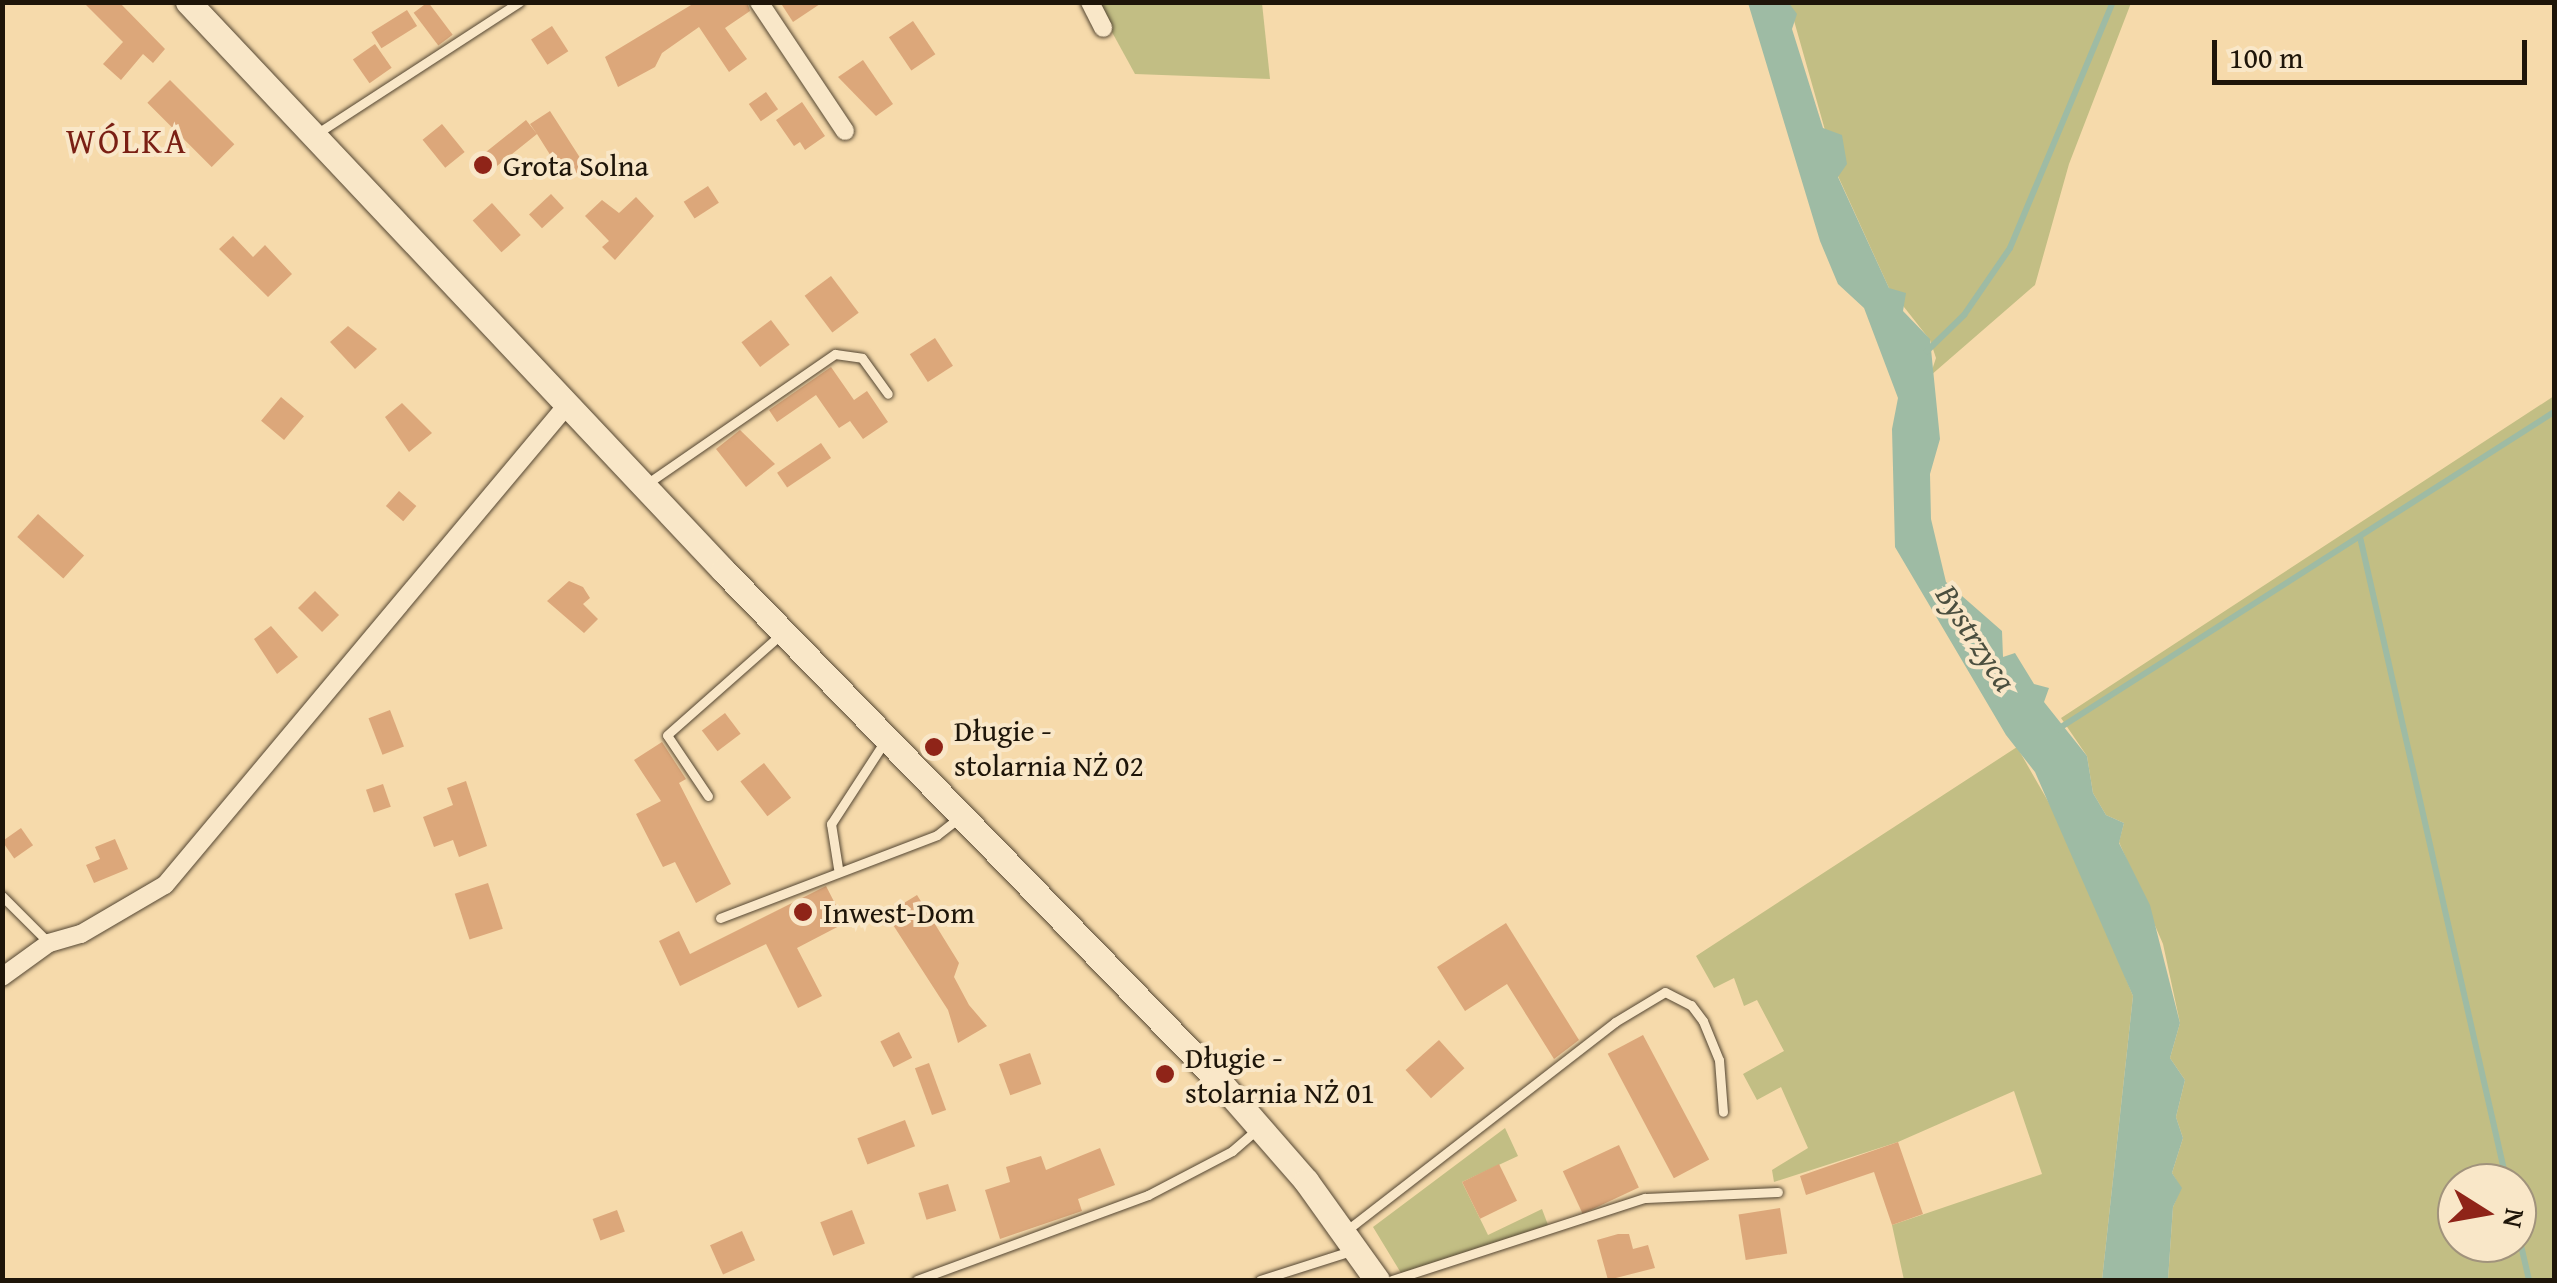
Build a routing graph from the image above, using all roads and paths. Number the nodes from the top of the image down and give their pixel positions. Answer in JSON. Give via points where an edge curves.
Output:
{"nodes":[{"id":1,"x":188,"y":2,"type":"edge"},
{"id":2,"x":519,"y":2,"type":"edge"},
{"id":3,"x":759,"y":2,"type":"edge"},
{"id":4,"x":1090,"y":2,"type":"edge"},
{"id":5,"x":1103,"y":28,"type":"dead end"},
{"id":6,"x":845,"y":131,"type":"dead end"},
{"id":7,"x":313,"y":135,"type":"junction"},
{"id":8,"x":888,"y":394,"type":"dead end"},
{"id":9,"x":567,"y":406,"type":"junction"},
{"id":10,"x":643,"y":486,"type":"junction"},
{"id":11,"x":784,"y":632,"type":"junction"},
{"id":12,"x":886,"y":739,"type":"junction"},
{"id":13,"x":708,"y":796,"type":"dead end"},
{"id":14,"x":962,"y":816,"type":"junction"},
{"id":15,"x":838,"y":868,"type":"junction"},
{"id":16,"x":2,"y":896,"type":"edge"},
{"id":17,"x":720,"y":918,"type":"dead end"},
{"id":18,"x":50,"y":942,"type":"junction"},
{"id":19,"x":2,"y":977,"type":"edge"},
{"id":20,"x":1723,"y":1112,"type":"dead end"},
{"id":21,"x":1260,"y":1126,"type":"junction"},
{"id":22,"x":1778,"y":1192,"type":"dead end"},
{"id":23,"x":1350,"y":1240,"type":"junction"},
{"id":24,"x":917,"y":1280,"type":"edge"},
{"id":25,"x":1260,"y":1280,"type":"edge"},
{"id":26,"x":1377,"y":1280,"type":"edge"},
{"id":27,"x":1392,"y":1280,"type":"edge"}],
"edges":[{"from":1,"to":7,"type":"main road"},
{"from":2,"to":7,"type":"lane"},
{"from":3,"to":6,"type":"street"},
{"from":4,"to":5,"type":"street"},
{"from":7,"to":9,"type":"main road"},
{"from":8,"to":10,"type":"lane","via":[[862,358],[835,354]]},
{"from":9,"to":10,"type":"main road"},
{"from":9,"to":18,"type":"street","via":[[165,885],[81,934]]},
{"from":10,"to":11,"type":"main road"},
{"from":11,"to":12,"type":"main road"},
{"from":11,"to":13,"type":"lane","via":[[668,735]]},
{"from":12,"to":14,"type":"main road"},
{"from":12,"to":15,"type":"lane","via":[[830,824]]},
{"from":14,"to":15,"type":"lane","via":[[936,834]]},
{"from":14,"to":21,"type":"main road"},
{"from":15,"to":17,"type":"lane"},
{"from":16,"to":18,"type":"lane"},
{"from":18,"to":19,"type":"street"},
{"from":20,"to":23,"type":"lane","via":[[1718,1060],[1703,1021],[1691,1005],[1664,992],[1615,1022]]},
{"from":21,"to":23,"type":"main road"},
{"from":21,"to":24,"type":"lane","via":[[1232,1152],[1148,1196]]},
{"from":22,"to":27,"type":"lane","via":[[1645,1198]]},
{"from":23,"to":25,"type":"lane"},
{"from":23,"to":26,"type":"main road"}]}
